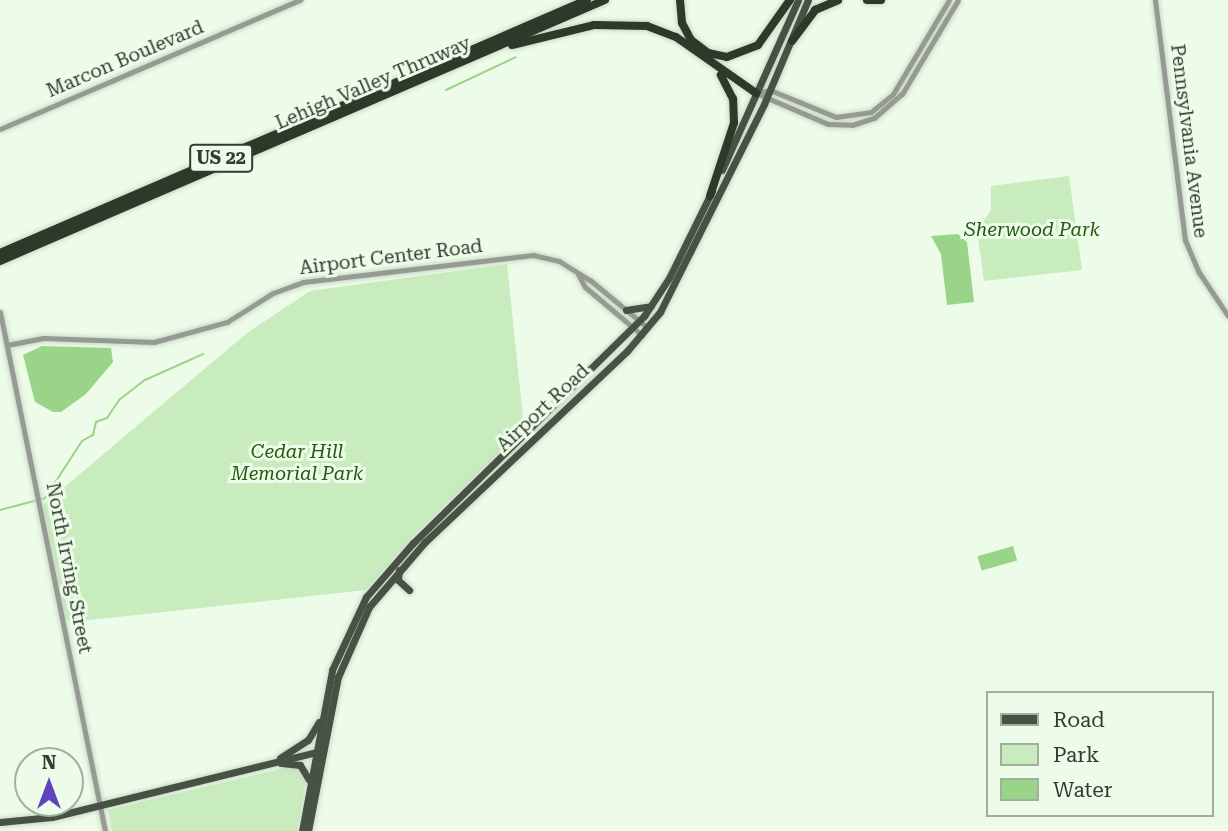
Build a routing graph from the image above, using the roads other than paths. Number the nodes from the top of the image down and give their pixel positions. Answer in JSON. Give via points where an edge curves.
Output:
{"nodes":[{"id":1,"x":300,"y":0,"type":"edge"},
{"id":2,"x":587,"y":0,"type":"edge"},
{"id":3,"x":605,"y":0,"type":"edge"},
{"id":4,"x":680,"y":0,"type":"edge"},
{"id":5,"x":790,"y":0,"type":"edge"},
{"id":6,"x":798,"y":0,"type":"edge"},
{"id":7,"x":807,"y":0,"type":"edge"},
{"id":8,"x":838,"y":0,"type":"edge"},
{"id":9,"x":867,"y":0,"type":"edge"},
{"id":10,"x":881,"y":0,"type":"edge"},
{"id":11,"x":948,"y":0,"type":"edge"},
{"id":12,"x":958,"y":0,"type":"edge"},
{"id":13,"x":1155,"y":0,"type":"edge"},
{"id":14,"x":792,"y":41,"type":"junction"},
{"id":15,"x":475,"y":56,"type":"junction"},
{"id":16,"x":713,"y":64,"type":"junction"},
{"id":17,"x":756,"y":93,"type":"junction"},
{"id":18,"x":768,"y":94,"type":"junction"},
{"id":19,"x":0,"y":129,"type":"edge"},
{"id":20,"x":710,"y":196,"type":"junction"},
{"id":21,"x":0,"y":253,"type":"edge"},
{"id":22,"x":0,"y":261,"type":"edge"},
{"id":23,"x":578,"y":274,"type":"junction"},
{"id":24,"x":652,"y":306,"type":"junction"},
{"id":25,"x":626,"y":310,"type":"junction"},
{"id":26,"x":0,"y":312,"type":"edge"},
{"id":27,"x":1228,"y":316,"type":"edge"},
{"id":28,"x":636,"y":325,"type":"junction"},
{"id":29,"x":645,"y":332,"type":"junction"},
{"id":30,"x":7,"y":345,"type":"junction"},
{"id":31,"x":399,"y":570,"type":"junction"},
{"id":32,"x":409,"y":590,"type":"dead end"},
{"id":33,"x":322,"y":716,"type":"junction"},
{"id":34,"x":320,"y":751,"type":"junction"},
{"id":35,"x":270,"y":763,"type":"junction"},
{"id":36,"x":310,"y":785,"type":"junction"},
{"id":37,"x":100,"y":805,"type":"junction"},
{"id":38,"x":0,"y":822,"type":"edge"},
{"id":39,"x":106,"y":831,"type":"edge"},
{"id":40,"x":302,"y":831,"type":"edge"},
{"id":41,"x":308,"y":831,"type":"edge"}],
"edges":[{"from":1,"to":19,"type":"street","name":"Marcon Boulevard"},
{"from":2,"to":21,"type":"highway","name":"Lehigh Valley Thruway","number":"US 22"},
{"from":3,"to":15,"type":"highway","name":"Lehigh Valley Thruway","number":"US 22"},
{"from":4,"to":5,"type":"highway","via":[[682,23],[694,43],[711,54],[730,57],[758,45]]},
{"from":6,"to":17,"type":"main road","name":"Airport Road"},
{"from":7,"to":14,"type":"main road","name":"Airport Road"},
{"from":8,"to":14,"type":"highway","via":[[815,10]]},
{"from":9,"to":10,"type":"highway"},
{"from":11,"to":18,"type":"street","via":[[892,94],[877,110],[836,117]]},
{"from":12,"to":18,"type":"street","via":[[902,94],[874,118],[852,125],[828,124]]},
{"from":13,"to":27,"type":"street","name":"Pennsylvania Avenue","via":[[1185,240],[1195,265]]},
{"from":14,"to":18,"type":"main road","name":"Airport Road"},
{"from":15,"to":16,"type":"highway","via":[[565,30],[625,23],[667,32]]},
{"from":15,"to":22,"type":"highway","name":"Lehigh Valley Thruway","number":"US 22"},
{"from":16,"to":17,"type":"highway"},
{"from":16,"to":20,"type":"highway","via":[[730,90],[734,118]]},
{"from":17,"to":18,"type":"street"},
{"from":17,"to":20,"type":"main road","name":"Airport Road"},
{"from":18,"to":29,"type":"main road","name":"Airport Road","via":[[678,284]]},
{"from":20,"to":24,"type":"main road","name":"Airport Road"},
{"from":23,"to":25,"type":"street","name":"Airport Center Road"},
{"from":23,"to":28,"type":"street","name":"Airport Center Road","via":[[585,287]]},
{"from":23,"to":30,"type":"street","name":"Airport Center Road","via":[[551,258],[533,255],[380,272],[286,287],[227,322],[167,340],[43,338]]},
{"from":24,"to":25,"type":"main road"},
{"from":24,"to":28,"type":"main road","name":"Airport Road"},
{"from":25,"to":28,"type":"street","name":"Airport Center Road"},
{"from":26,"to":30,"type":"street","name":"North Irving Street"},
{"from":28,"to":29,"type":"street","name":"Airport Center Road"},
{"from":28,"to":33,"type":"main road","name":"Airport Road","via":[[385,571],[339,650]]},
{"from":29,"to":31,"type":"main road","name":"Airport Road"},
{"from":30,"to":37,"type":"street","name":"North Irving Street"},
{"from":31,"to":32,"type":"main road","via":[[398,580]]},
{"from":31,"to":34,"type":"main road","name":"Airport Road","via":[[369,607],[353,639]]},
{"from":33,"to":34,"type":"main road","name":"Airport Road"},
{"from":33,"to":35,"type":"main road","via":[[308,740]]},
{"from":34,"to":35,"type":"main road"},
{"from":34,"to":36,"type":"main road","name":"Airport Road"},
{"from":34,"to":41,"type":"main road","name":"Airport Road"},
{"from":35,"to":36,"type":"main road","via":[[300,765]]},
{"from":35,"to":37,"type":"main road"},
{"from":36,"to":40,"type":"main road","name":"Airport Road"},
{"from":37,"to":38,"type":"main road","via":[[52,817]]},
{"from":37,"to":39,"type":"street","name":"North Irving Street"}]}
